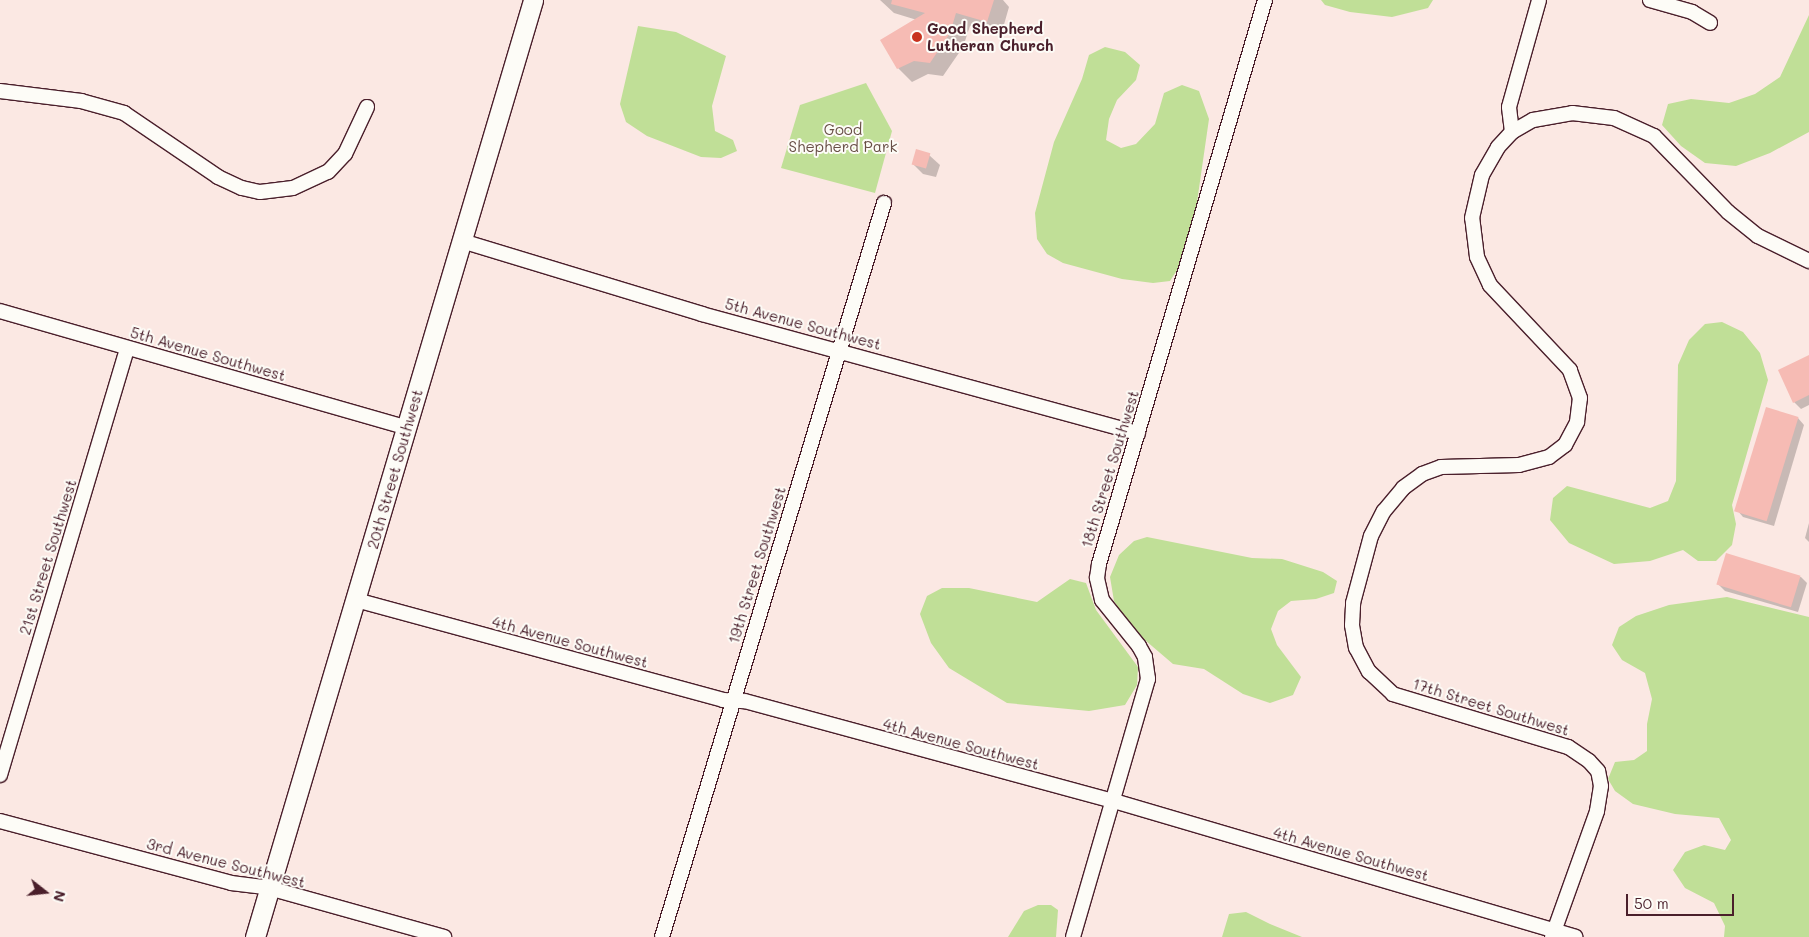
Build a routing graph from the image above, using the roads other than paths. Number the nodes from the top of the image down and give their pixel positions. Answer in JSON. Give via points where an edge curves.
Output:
{"nodes":[{"id":1,"x":533,"y":0,"type":"edge"},
{"id":2,"x":1265,"y":0,"type":"edge"},
{"id":3,"x":1539,"y":0,"type":"edge"},
{"id":4,"x":1650,"y":0,"type":"edge"},
{"id":5,"x":1710,"y":24,"type":"dead end"},
{"id":6,"x":0,"y":92,"type":"edge"},
{"id":7,"x":367,"y":107,"type":"dead end"},
{"id":8,"x":1512,"y":132,"type":"junction"},
{"id":9,"x":884,"y":202,"type":"dead end"},
{"id":10,"x":462,"y":241,"type":"junction"},
{"id":11,"x":1809,"y":261,"type":"edge"},
{"id":12,"x":0,"y":311,"type":"edge"},
{"id":13,"x":127,"y":348,"type":"junction"},
{"id":14,"x":840,"y":350,"type":"junction"},
{"id":15,"x":407,"y":428,"type":"junction"},
{"id":16,"x":1138,"y":433,"type":"junction"},
{"id":17,"x":356,"y":600,"type":"junction"},
{"id":18,"x":733,"y":701,"type":"junction"},
{"id":19,"x":0,"y":775,"type":"edge"},
{"id":20,"x":1114,"y":801,"type":"junction"},
{"id":21,"x":0,"y":821,"type":"edge"},
{"id":22,"x":269,"y":888,"type":"junction"},
{"id":23,"x":1553,"y":934,"type":"edge"},
{"id":24,"x":255,"y":937,"type":"edge"},
{"id":25,"x":444,"y":937,"type":"edge"},
{"id":26,"x":662,"y":937,"type":"edge"},
{"id":27,"x":1073,"y":937,"type":"edge"},
{"id":28,"x":1574,"y":937,"type":"edge"}],
"edges":[{"from":1,"to":10,"type":"street","name":"20th Street Southwest"},
{"from":2,"to":16,"type":"street","name":"18th Street Southwest"},
{"from":3,"to":8,"type":"street","via":[[1509,107]]},
{"from":4,"to":5,"type":"street","via":[[1692,12]]},
{"from":6,"to":7,"type":"street","via":[[81,102],[124,113],[222,179],[260,192],[293,188],[328,172],[345,154]]},
{"from":8,"to":11,"type":"street","via":[[1533,120],[1558,114],[1588,113],[1628,122],[1663,144],[1741,223],[1770,244]]},
{"from":8,"to":23,"type":"street","name":"17th Street Southwest","via":[[1498,147],[1482,175],[1472,218],[1473,246],[1490,284],[1570,370],[1580,398],[1578,422],[1565,445],[1549,457],[1519,465],[1441,467],[1422,474],[1402,488],[1384,511],[1372,536],[1353,603],[1352,625],[1356,648],[1369,672],[1393,694],[1568,747],[1598,771],[1601,786],[1597,811]]},
{"from":9,"to":14,"type":"street","name":"19th Street Southwest"},
{"from":10,"to":14,"type":"street","name":"5th Avenue Southwest","via":[[702,314]]},
{"from":10,"to":15,"type":"street","name":"20th Street Southwest"},
{"from":12,"to":13,"type":"street","name":"5th Avenue Southwest"},
{"from":13,"to":15,"type":"street","name":"5th Avenue Southwest"},
{"from":13,"to":19,"type":"street","name":"21st Street Southwest"},
{"from":14,"to":16,"type":"street","name":"5th Avenue Southwest"},
{"from":14,"to":18,"type":"street","name":"19th Street Southwest"},
{"from":15,"to":17,"type":"street","name":"20th Street Southwest"},
{"from":16,"to":20,"type":"street","name":"18th Street Southwest","via":[[1102,550],[1097,578],[1102,600],[1139,646],[1147,665],[1144,697]]},
{"from":17,"to":18,"type":"street","name":"4th Avenue Southwest"},
{"from":17,"to":22,"type":"street","name":"20th Street Southwest"},
{"from":18,"to":20,"type":"street","name":"4th Avenue Southwest","via":[[745,700]]},
{"from":18,"to":26,"type":"street","name":"19th Street Southwest"},
{"from":20,"to":23,"type":"street","name":"4th Avenue Southwest"},
{"from":20,"to":27,"type":"street","name":"18th Street Southwest"},
{"from":21,"to":22,"type":"street","name":"3rd Avenue Southwest","via":[[232,883]]},
{"from":22,"to":24,"type":"street","name":"20th Street Southwest"},
{"from":22,"to":25,"type":"street","name":"3rd Avenue Southwest"},
{"from":23,"to":28,"type":"street","name":"4th Avenue Southwest"}]}
